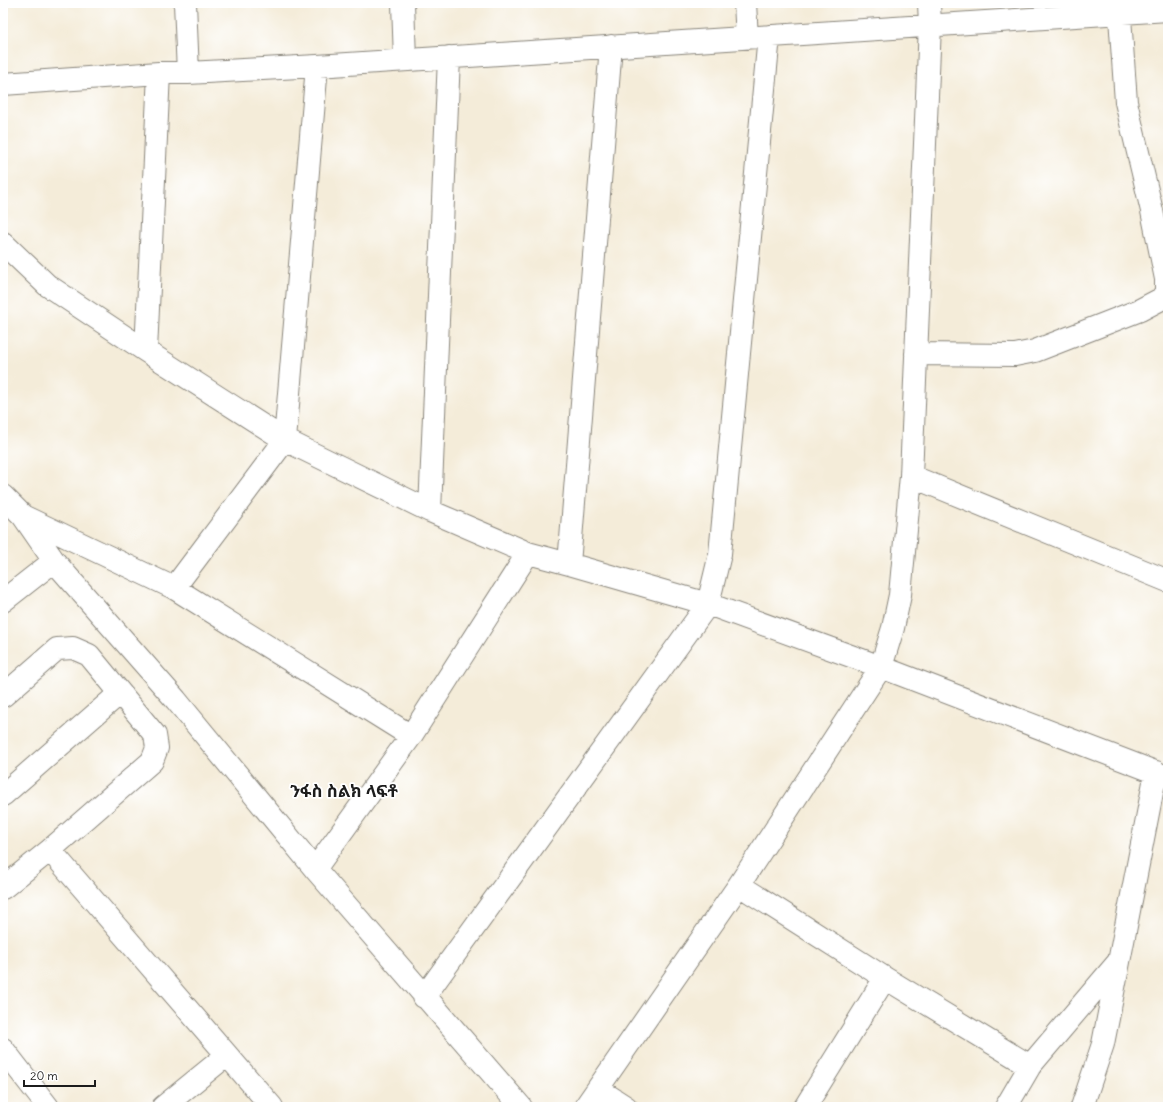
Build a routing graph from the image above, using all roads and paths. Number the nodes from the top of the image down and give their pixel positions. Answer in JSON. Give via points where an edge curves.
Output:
{"nodes":[{"id":1,"x":184,"y":3,"type":"edge"},
{"id":2,"x":403,"y":3,"type":"edge"},
{"id":3,"x":745,"y":3,"type":"edge"},
{"id":4,"x":928,"y":3,"type":"edge"},
{"id":5,"x":1119,"y":8,"type":"edge"},
{"id":6,"x":1168,"y":10,"type":"edge"},
{"id":7,"x":930,"y":26,"type":"junction"},
{"id":8,"x":768,"y":36,"type":"junction"},
{"id":9,"x":747,"y":38,"type":"junction"},
{"id":10,"x":611,"y":46,"type":"junction"},
{"id":11,"x":449,"y":57,"type":"junction"},
{"id":12,"x":405,"y":60,"type":"junction"},
{"id":13,"x":317,"y":66,"type":"junction"},
{"id":14,"x":159,"y":73,"type":"junction"},
{"id":15,"x":188,"y":73,"type":"junction"},
{"id":16,"x":3,"y":84,"type":"edge"},
{"id":17,"x":1160,"y":211,"type":"edge"},
{"id":18,"x":3,"y":243,"type":"edge"},
{"id":19,"x":146,"y":351,"type":"junction"},
{"id":20,"x":916,"y":354,"type":"junction"},
{"id":21,"x":285,"y":440,"type":"junction"},
{"id":22,"x":911,"y":476,"type":"junction"},
{"id":23,"x":3,"y":496,"type":"edge"},
{"id":24,"x":430,"y":511,"type":"junction"},
{"id":25,"x":23,"y":516,"type":"junction"},
{"id":26,"x":528,"y":553,"type":"junction"},
{"id":27,"x":54,"y":560,"type":"junction"},
{"id":28,"x":569,"y":564,"type":"junction"},
{"id":29,"x":1168,"y":581,"type":"edge"},
{"id":30,"x":174,"y":588,"type":"junction"},
{"id":31,"x":3,"y":601,"type":"edge"},
{"id":32,"x":708,"y":604,"type":"junction"},
{"id":33,"x":880,"y":667,"type":"junction"},
{"id":34,"x":120,"y":693,"type":"junction"},
{"id":35,"x":3,"y":696,"type":"edge"},
{"id":36,"x":411,"y":736,"type":"junction"},
{"id":37,"x":1162,"y":775,"type":"edge"},
{"id":38,"x":3,"y":795,"type":"edge"},
{"id":39,"x":50,"y":850,"type":"junction"},
{"id":40,"x":315,"y":869,"type":"junction"},
{"id":41,"x":740,"y":885,"type":"junction"},
{"id":42,"x":3,"y":888,"type":"edge"},
{"id":43,"x":1120,"y":960,"type":"junction"},
{"id":44,"x":885,"y":978,"type":"junction"},
{"id":45,"x":424,"y":997,"type":"junction"},
{"id":46,"x":3,"y":1049,"type":"edge"},
{"id":47,"x":227,"y":1055,"type":"junction"},
{"id":48,"x":1030,"y":1066,"type":"junction"},
{"id":49,"x":598,"y":1089,"type":"junction"},
{"id":50,"x":48,"y":1107,"type":"edge"},
{"id":51,"x":162,"y":1107,"type":"edge"},
{"id":52,"x":272,"y":1107,"type":"edge"},
{"id":53,"x":521,"y":1107,"type":"edge"},
{"id":54,"x":585,"y":1107,"type":"edge"},
{"id":55,"x":626,"y":1107,"type":"edge"},
{"id":56,"x":805,"y":1107,"type":"edge"},
{"id":57,"x":1006,"y":1107,"type":"edge"},
{"id":58,"x":1082,"y":1107,"type":"edge"}],
"edges":[{"from":1,"to":15,"type":"street"},
{"from":2,"to":12,"type":"street"},
{"from":3,"to":9,"type":"street"},
{"from":4,"to":7,"type":"street"},
{"from":5,"to":6,"type":"street"},
{"from":5,"to":7,"type":"street"},
{"from":5,"to":17,"type":"street","via":[[1126,102]]},
{"from":7,"to":8,"type":"street"},
{"from":7,"to":20,"type":"street"},
{"from":8,"to":9,"type":"street"},
{"from":8,"to":32,"type":"street","via":[[720,554]]},
{"from":9,"to":10,"type":"street"},
{"from":10,"to":11,"type":"street"},
{"from":10,"to":28,"type":"street"},
{"from":11,"to":12,"type":"street"},
{"from":11,"to":24,"type":"street"},
{"from":12,"to":13,"type":"street"},
{"from":13,"to":15,"type":"street"},
{"from":13,"to":21,"type":"street"},
{"from":14,"to":15,"type":"street"},
{"from":14,"to":16,"type":"street"},
{"from":14,"to":19,"type":"street"},
{"from":17,"to":20,"type":"street","via":[[1166,279],[1166,292],[1161,300],[1035,351],[1015,355]]},
{"from":18,"to":19,"type":"street","via":[[47,285]]},
{"from":19,"to":21,"type":"street"},
{"from":20,"to":22,"type":"street"},
{"from":21,"to":24,"type":"street"},
{"from":21,"to":30,"type":"street"},
{"from":22,"to":29,"type":"street"},
{"from":22,"to":33,"type":"street","via":[[900,595],[893,628]]},
{"from":23,"to":25,"type":"street"},
{"from":24,"to":26,"type":"street"},
{"from":25,"to":27,"type":"street"},
{"from":25,"to":30,"type":"street"},
{"from":26,"to":28,"type":"street"},
{"from":26,"to":36,"type":"street"},
{"from":27,"to":31,"type":"street"},
{"from":27,"to":40,"type":"street","via":[[176,700]]},
{"from":28,"to":32,"type":"street"},
{"from":30,"to":36,"type":"street"},
{"from":32,"to":33,"type":"street"},
{"from":32,"to":45,"type":"street"},
{"from":33,"to":37,"type":"street"},
{"from":33,"to":41,"type":"street"},
{"from":34,"to":35,"type":"street","via":[[89,655],[73,648],[57,650]]},
{"from":34,"to":38,"type":"street"},
{"from":34,"to":39,"type":"street","via":[[155,735],[157,748],[152,761]]},
{"from":36,"to":40,"type":"street"},
{"from":37,"to":43,"type":"street"},
{"from":39,"to":42,"type":"street"},
{"from":39,"to":47,"type":"street"},
{"from":40,"to":45,"type":"street"},
{"from":41,"to":44,"type":"street"},
{"from":41,"to":49,"type":"street"},
{"from":43,"to":48,"type":"street"},
{"from":43,"to":58,"type":"street","via":[[1103,1044]]},
{"from":44,"to":48,"type":"street"},
{"from":44,"to":56,"type":"street"},
{"from":45,"to":53,"type":"street"},
{"from":46,"to":50,"type":"street"},
{"from":47,"to":51,"type":"street"},
{"from":47,"to":52,"type":"street"},
{"from":48,"to":57,"type":"street"},
{"from":49,"to":54,"type":"street"},
{"from":49,"to":55,"type":"street"}]}
